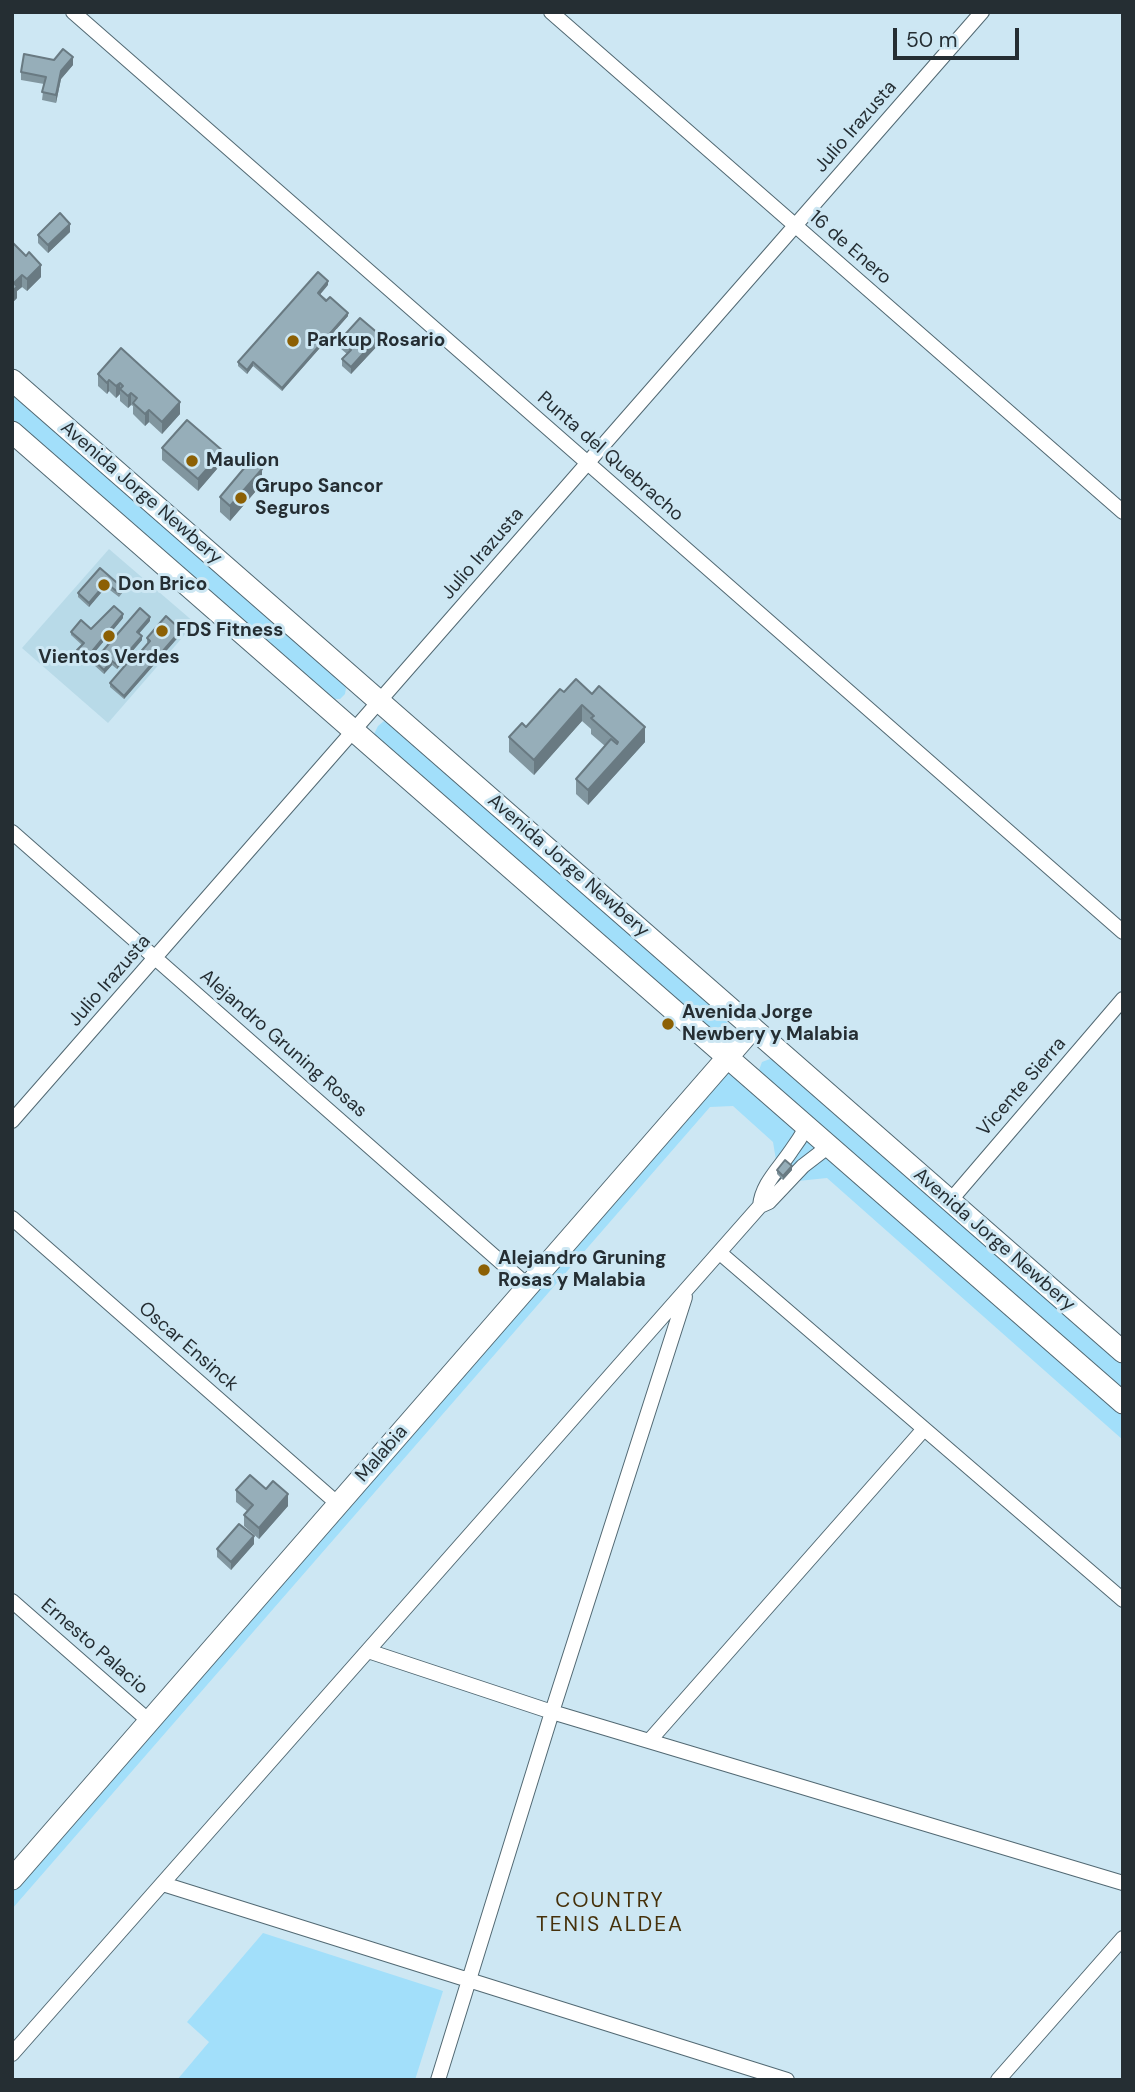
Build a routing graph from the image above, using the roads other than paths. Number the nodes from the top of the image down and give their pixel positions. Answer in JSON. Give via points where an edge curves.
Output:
{"nodes":[{"id":1,"x":73,"y":12,"type":"edge"},
{"id":2,"x":551,"y":12,"type":"edge"},
{"id":3,"x":982,"y":12,"type":"edge"},
{"id":4,"x":795,"y":226,"type":"junction"},
{"id":5,"x":12,"y":380,"type":"edge"},
{"id":6,"x":12,"y":432,"type":"edge"},
{"id":7,"x":588,"y":463,"type":"junction"},
{"id":8,"x":1123,"y":512,"type":"edge"},
{"id":9,"x":379,"y":702,"type":"junction"},
{"id":10,"x":354,"y":731,"type":"junction"},
{"id":11,"x":12,"y":832,"type":"edge"},
{"id":12,"x":1123,"y":932,"type":"edge"},
{"id":13,"x":155,"y":958,"type":"junction"},
{"id":14,"x":1123,"y":999,"type":"edge"},
{"id":15,"x":753,"y":1028,"type":"junction"},
{"id":16,"x":727,"y":1057,"type":"junction"},
{"id":17,"x":12,"y":1121,"type":"edge"},
{"id":18,"x":807,"y":1126,"type":"junction"},
{"id":19,"x":829,"y":1146,"type":"junction"},
{"id":20,"x":950,"y":1201,"type":"junction"},
{"id":21,"x":760,"y":1206,"type":"junction"},
{"id":22,"x":12,"y":1218,"type":"edge"},
{"id":23,"x":720,"y":1253,"type":"junction"},
{"id":24,"x":528,"y":1286,"type":"junction"},
{"id":25,"x":688,"y":1289,"type":"junction"},
{"id":26,"x":1123,"y":1353,"type":"edge"},
{"id":27,"x":1123,"y":1403,"type":"edge"},
{"id":28,"x":924,"y":1429,"type":"junction"},
{"id":29,"x":338,"y":1504,"type":"junction"},
{"id":30,"x":1123,"y":1600,"type":"edge"},
{"id":31,"x":12,"y":1601,"type":"edge"},
{"id":32,"x":368,"y":1651,"type":"junction"},
{"id":33,"x":552,"y":1712,"type":"junction"},
{"id":34,"x":149,"y":1721,"type":"junction"},
{"id":35,"x":650,"y":1740,"type":"junction"},
{"id":36,"x":12,"y":1879,"type":"edge"},
{"id":37,"x":1123,"y":1883,"type":"edge"},
{"id":38,"x":163,"y":1884,"type":"junction"},
{"id":39,"x":1123,"y":1938,"type":"edge"},
{"id":40,"x":469,"y":1980,"type":"junction"},
{"id":41,"x":12,"y":2054,"type":"edge"},
{"id":42,"x":438,"y":2080,"type":"edge"},
{"id":43,"x":787,"y":2080,"type":"edge"},
{"id":44,"x":998,"y":2080,"type":"edge"}],
"edges":[{"from":1,"to":7,"type":"street","name":"Punta del Quebracho"},
{"from":2,"to":4,"type":"street","name":"16 de Enero"},
{"from":3,"to":4,"type":"street","name":"Julio Irazusta"},
{"from":4,"to":7,"type":"street","name":"Julio Irazusta"},
{"from":4,"to":8,"type":"street","name":"16 de Enero"},
{"from":5,"to":9,"type":"main road","name":"Avenida Jorge Newbery"},
{"from":6,"to":10,"type":"main road","name":"Avenida Jorge Newbery"},
{"from":7,"to":9,"type":"street","name":"Julio Irazusta"},
{"from":7,"to":12,"type":"street","name":"Punta del Quebracho"},
{"from":9,"to":10,"type":"street","name":"Julio Irazusta"},
{"from":9,"to":15,"type":"main road","name":"Avenida Jorge Newbery"},
{"from":10,"to":13,"type":"street","name":"Julio Irazusta"},
{"from":10,"to":16,"type":"main road","name":"Avenida Jorge Newbery"},
{"from":11,"to":13,"type":"street","name":"Alejandro Gruning Rosas"},
{"from":13,"to":17,"type":"street","name":"Julio Irazusta"},
{"from":13,"to":24,"type":"street","name":"Alejandro Gruning Rosas"},
{"from":14,"to":20,"type":"street","name":"Vicente Sierra"},
{"from":15,"to":16,"type":"main road","name":"Malabia"},
{"from":15,"to":20,"type":"main road","name":"Avenida Jorge Newbery"},
{"from":16,"to":18,"type":"main road","name":"Avenida Jorge Newbery"},
{"from":16,"to":24,"type":"main road","name":"Malabia"},
{"from":18,"to":19,"type":"main road","name":"Avenida Jorge Newbery"},
{"from":18,"to":21,"type":"street","via":[[772,1176]]},
{"from":19,"to":21,"type":"street"},
{"from":19,"to":27,"type":"main road","name":"Avenida Jorge Newbery"},
{"from":20,"to":26,"type":"main road","name":"Avenida Jorge Newbery"},
{"from":21,"to":23,"type":"street"},
{"from":22,"to":29,"type":"street","name":"Oscar Ensinck"},
{"from":23,"to":25,"type":"street"},
{"from":23,"to":28,"type":"street"},
{"from":24,"to":29,"type":"main road","name":"Malabia"},
{"from":25,"to":32,"type":"street"},
{"from":25,"to":33,"type":"street"},
{"from":28,"to":30,"type":"street"},
{"from":28,"to":35,"type":"street"},
{"from":29,"to":34,"type":"main road","name":"Malabia"},
{"from":31,"to":34,"type":"street","name":"Ernesto Palacio"},
{"from":32,"to":33,"type":"street"},
{"from":32,"to":38,"type":"street"},
{"from":33,"to":35,"type":"street"},
{"from":33,"to":40,"type":"street"},
{"from":34,"to":36,"type":"main road","name":"Malabia"},
{"from":35,"to":37,"type":"street"},
{"from":38,"to":40,"type":"street"},
{"from":38,"to":41,"type":"street"},
{"from":39,"to":44,"type":"street"},
{"from":40,"to":42,"type":"street"},
{"from":40,"to":43,"type":"street"}]}
